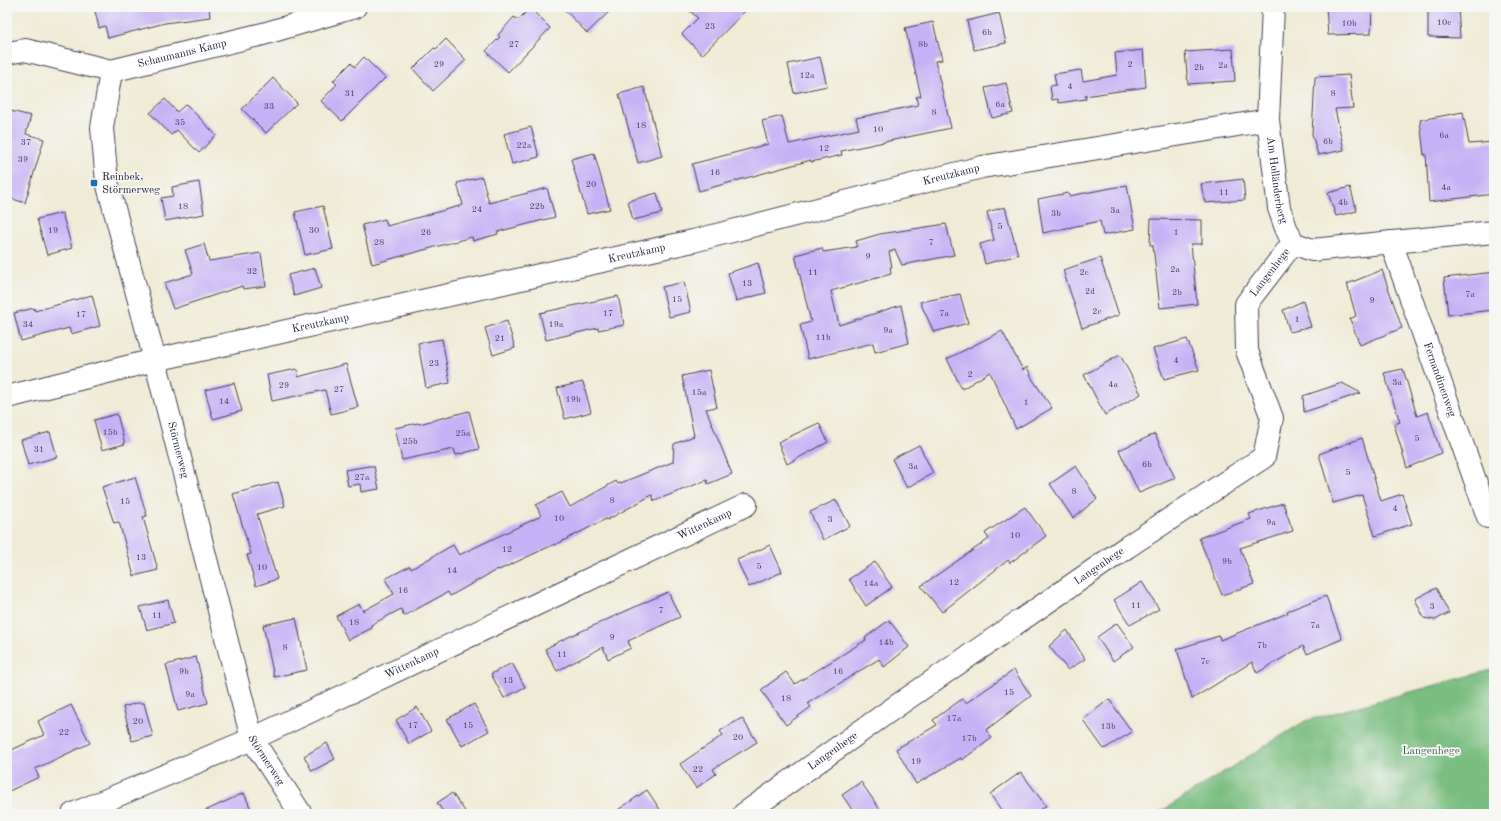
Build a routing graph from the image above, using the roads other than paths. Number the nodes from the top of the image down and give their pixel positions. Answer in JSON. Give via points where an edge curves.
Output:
{"nodes":[{"id":1,"x":355,"y":7,"type":"edge"},
{"id":2,"x":1273,"y":7,"type":"edge"},
{"id":3,"x":7,"y":53,"type":"edge"},
{"id":4,"x":111,"y":71,"type":"junction"},
{"id":5,"x":1268,"y":120,"type":"junction"},
{"id":6,"x":1494,"y":232,"type":"edge"},
{"id":7,"x":1391,"y":242,"type":"junction"},
{"id":8,"x":1293,"y":243,"type":"junction"},
{"id":9,"x":155,"y":360,"type":"junction"},
{"id":10,"x":7,"y":397,"type":"edge"},
{"id":11,"x":746,"y":505,"type":"dead end"},
{"id":12,"x":1488,"y":517,"type":"dead end"},
{"id":13,"x":252,"y":740,"type":"junction"},
{"id":14,"x":73,"y":814,"type":"edge"},
{"id":15,"x":301,"y":814,"type":"edge"},
{"id":16,"x":744,"y":814,"type":"edge"}],
"edges":[{"from":1,"to":4,"type":"street","name":"Schaumanns Kamp","via":[[263,34]]},
{"from":2,"to":5,"type":"street","name":"Am Holländerberg"},
{"from":3,"to":4,"type":"street","name":"Schaumanns Kamp","via":[[25,50]]},
{"from":4,"to":9,"type":"street","name":"Störmerweg","via":[[102,128],[107,182]]},
{"from":5,"to":8,"type":"street","name":"Am Holländerberg","via":[[1279,208]]},
{"from":5,"to":9,"type":"street","name":"Kreutzkamp","via":[[986,166],[693,241]]},
{"from":6,"to":7,"type":"street"},
{"from":7,"to":8,"type":"street","via":[[1312,250]]},
{"from":7,"to":12,"type":"street","name":"Fernandinenweg"},
{"from":8,"to":16,"type":"street","name":"Langenhege","via":[[1246,304],[1247,351],[1272,418],[1264,457],[1120,552]]},
{"from":9,"to":10,"type":"street","name":"Kreutzkamp"},
{"from":9,"to":13,"type":"street","name":"Störmerweg"},
{"from":11,"to":13,"type":"street","name":"Wittenkamp"},
{"from":13,"to":14,"type":"street","name":"Wittenkamp"},
{"from":13,"to":15,"type":"street","name":"Störmerweg"}]}
